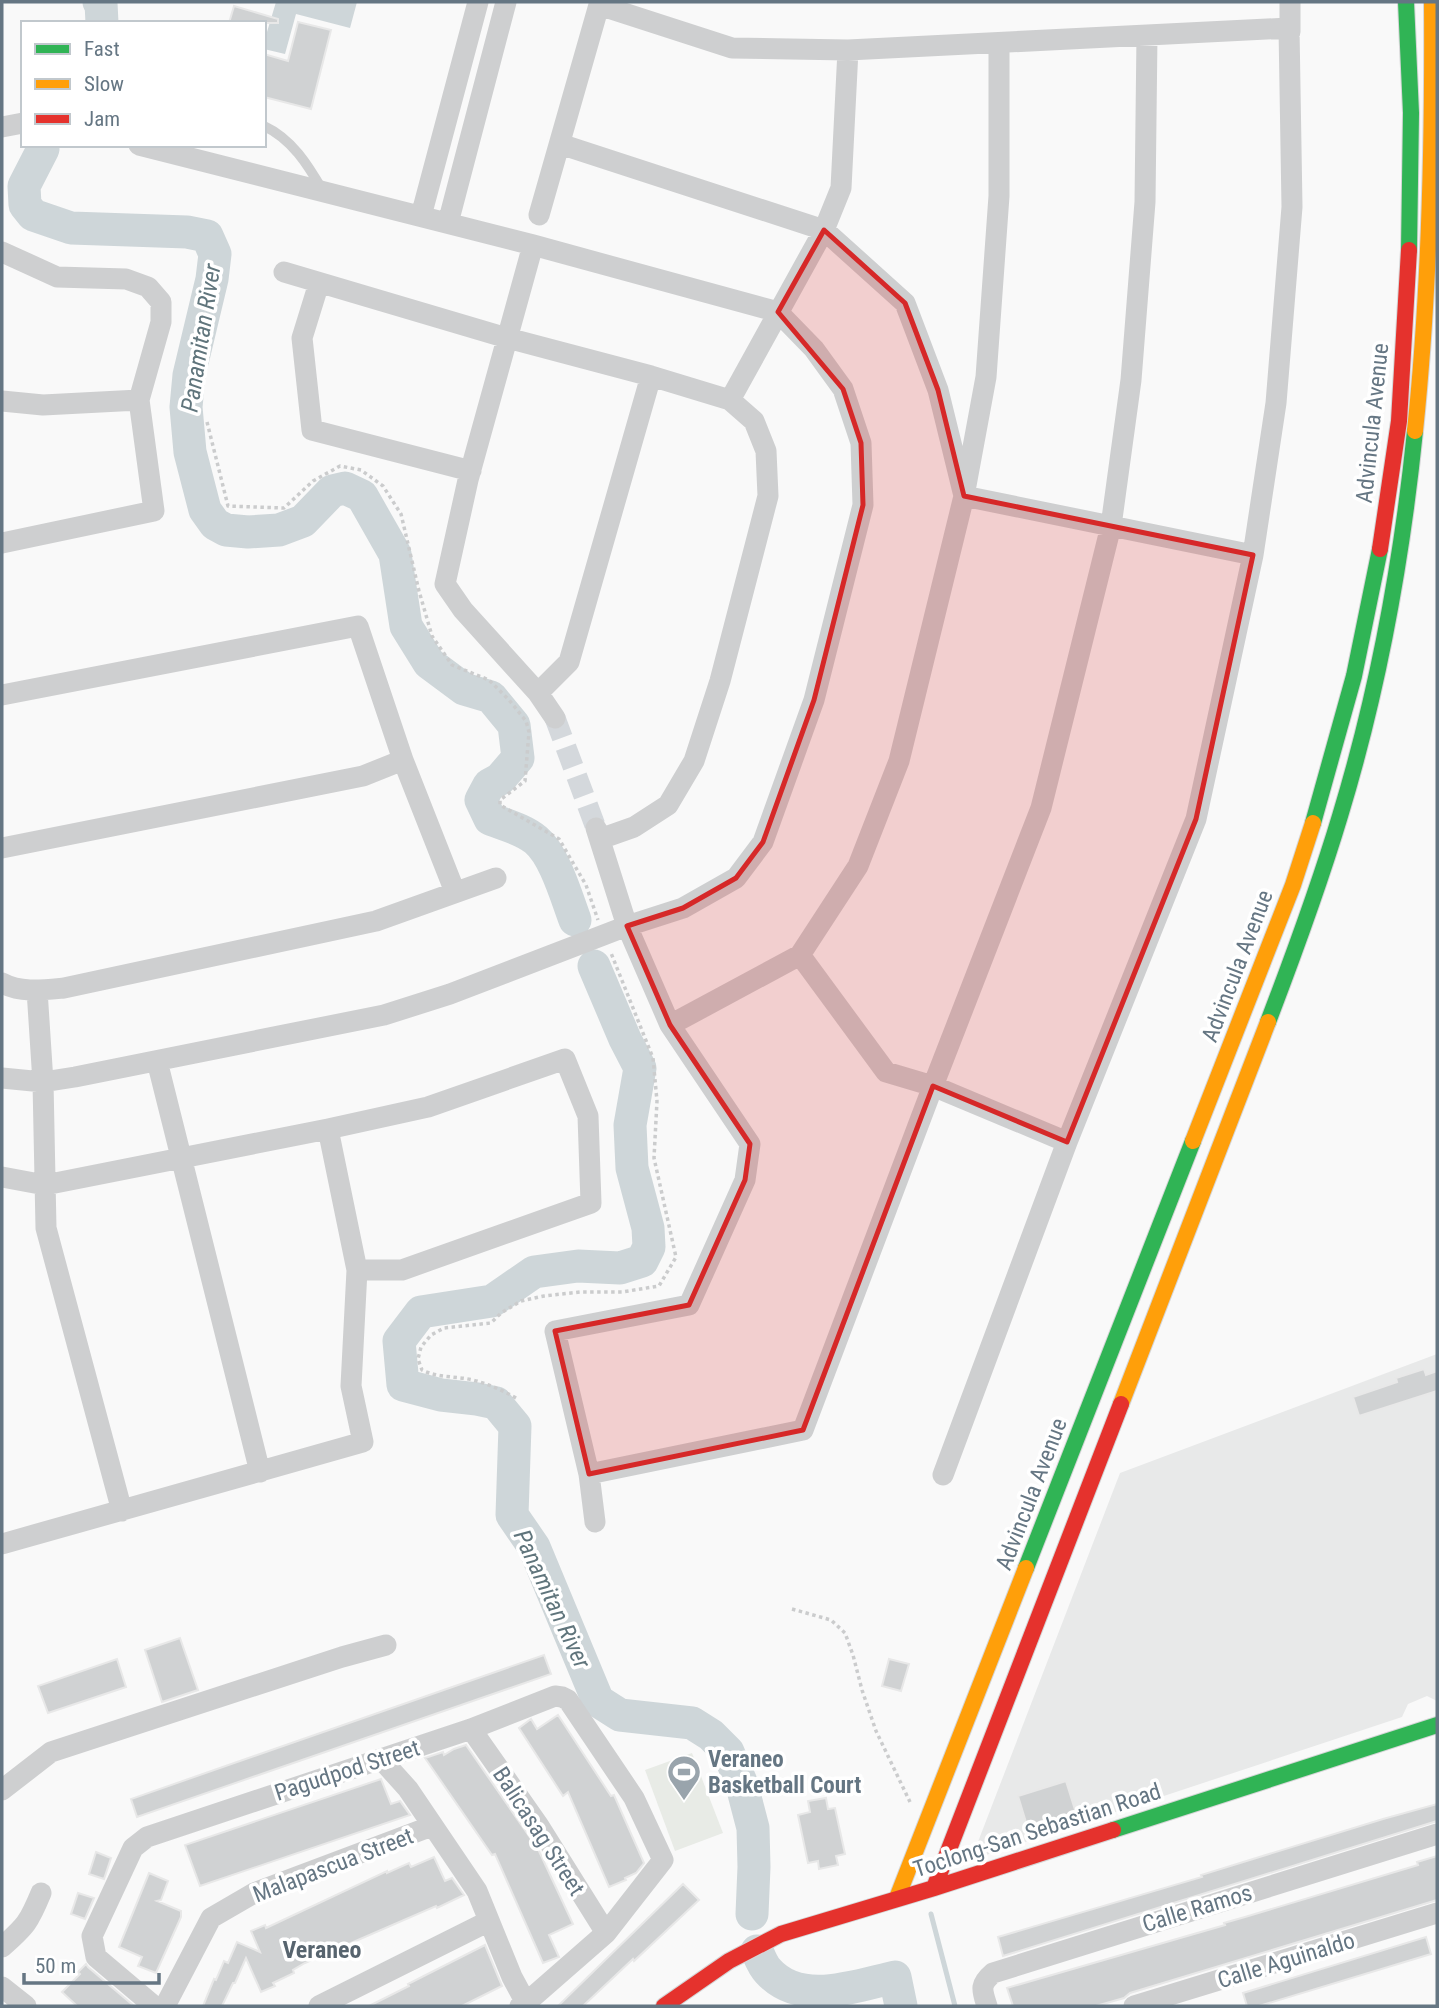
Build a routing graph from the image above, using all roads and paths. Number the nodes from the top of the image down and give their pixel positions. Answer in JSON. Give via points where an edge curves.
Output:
{"nodes":[{"id":1,"x":478,"y":2,"type":"edge"},
{"id":2,"x":506,"y":2,"type":"edge"},
{"id":3,"x":1290,"y":2,"type":"edge"},
{"id":4,"x":1406,"y":2,"type":"edge"},
{"id":5,"x":1432,"y":2,"type":"edge"},
{"id":6,"x":599,"y":3,"type":"edge"},
{"id":7,"x":1290,"y":32,"type":"junction"},
{"id":8,"x":1147,"y":35,"type":"junction"},
{"id":9,"x":999,"y":43,"type":"junction"},
{"id":10,"x":848,"y":50,"type":"junction"},
{"id":11,"x":21,"y":123,"type":"edge"},
{"id":12,"x":2,"y":127,"type":"edge"},
{"id":13,"x":266,"y":127,"type":"edge"},
{"id":14,"x":560,"y":144,"type":"junction"},
{"id":15,"x":160,"y":148,"type":"edge"},
{"id":16,"x":323,"y":191,"type":"junction"},
{"id":17,"x":1410,"y":200,"type":"junction"},
{"id":18,"x":1436,"y":201,"type":"edge"},
{"id":19,"x":539,"y":215,"type":"dead end"},
{"id":20,"x":421,"y":216,"type":"junction"},
{"id":21,"x":448,"y":223,"type":"junction"},
{"id":22,"x":824,"y":230,"type":"junction"},
{"id":23,"x":533,"y":245,"type":"junction"},
{"id":24,"x":2,"y":252,"type":"edge"},
{"id":25,"x":284,"y":272,"type":"dead end"},
{"id":26,"x":319,"y":283,"type":"junction"},
{"id":27,"x":778,"y":312,"type":"junction"},
{"id":28,"x":507,"y":338,"type":"junction"},
{"id":29,"x":651,"y":376,"type":"junction"},
{"id":30,"x":139,"y":400,"type":"junction"},
{"id":31,"x":730,"y":400,"type":"junction"},
{"id":32,"x":2,"y":401,"type":"edge"},
{"id":33,"x":207,"y":422,"type":"dead end"},
{"id":34,"x":471,"y":471,"type":"junction"},
{"id":35,"x":964,"y":496,"type":"junction"},
{"id":36,"x":1111,"y":526,"type":"junction"},
{"id":37,"x":2,"y":543,"type":"edge"},
{"id":38,"x":1252,"y":555,"type":"junction"},
{"id":39,"x":538,"y":693,"type":"junction"},
{"id":40,"x":2,"y":695,"type":"edge"},
{"id":41,"x":555,"y":718,"type":"tunnel mouth"},
{"id":42,"x":403,"y":760,"type":"junction"},
{"id":43,"x":2,"y":848,"type":"edge"},
{"id":44,"x":496,"y":878,"type":"dead end"},
{"id":45,"x":455,"y":892,"type":"junction"},
{"id":46,"x":627,"y":926,"type":"junction"},
{"id":47,"x":604,"y":936,"type":"junction"},
{"id":48,"x":800,"y":956,"type":"junction"},
{"id":49,"x":2,"y":983,"type":"edge"},
{"id":50,"x":37,"y":990,"type":"junction"},
{"id":51,"x":670,"y":1025,"type":"junction"},
{"id":52,"x":156,"y":1061,"type":"junction"},
{"id":53,"x":2,"y":1078,"type":"edge"},
{"id":54,"x":43,"y":1082,"type":"junction"},
{"id":55,"x":933,"y":1086,"type":"junction"},
{"id":56,"x":328,"y":1129,"type":"junction"},
{"id":57,"x":1068,"y":1142,"type":"junction"},
{"id":58,"x":180,"y":1159,"type":"junction"},
{"id":59,"x":2,"y":1177,"type":"edge"},
{"id":60,"x":45,"y":1185,"type":"junction"},
{"id":61,"x":357,"y":1270,"type":"junction"},
{"id":62,"x":516,"y":1398,"type":"dead end"},
{"id":63,"x":1077,"y":1439,"type":"junction"},
{"id":64,"x":1102,"y":1448,"type":"junction"},
{"id":65,"x":260,"y":1472,"type":"junction"},
{"id":66,"x":589,"y":1474,"type":"junction"},
{"id":67,"x":943,"y":1475,"type":"dead end"},
{"id":68,"x":122,"y":1511,"type":"junction"},
{"id":69,"x":595,"y":1522,"type":"dead end"},
{"id":70,"x":2,"y":1544,"type":"edge"},
{"id":71,"x":792,"y":1609,"type":"dead end"},
{"id":72,"x":386,"y":1645,"type":"dead end"},
{"id":73,"x":1437,"y":1725,"type":"edge"},
{"id":74,"x":471,"y":1729,"type":"junction"},
{"id":75,"x":382,"y":1759,"type":"junction"},
{"id":76,"x":2,"y":1790,"type":"edge"},
{"id":77,"x":927,"y":1823,"type":"junction"},
{"id":78,"x":432,"y":1826,"type":"junction"},
{"id":79,"x":1437,"y":1834,"type":"edge"},
{"id":80,"x":934,"y":1888,"type":"junction"},
{"id":81,"x":41,"y":1893,"type":"dead end"},
{"id":82,"x":897,"y":1898,"type":"junction"},
{"id":83,"x":1437,"y":1913,"type":"edge"},
{"id":84,"x":489,"y":1921,"type":"junction"},
{"id":85,"x":606,"y":1933,"type":"junction"},
{"id":86,"x":2,"y":1947,"type":"edge"},
{"id":87,"x":2,"y":1987,"type":"edge"},
{"id":88,"x":523,"y":2005,"type":"edge"},
{"id":89,"x":26,"y":2006,"type":"edge"},
{"id":90,"x":154,"y":2006,"type":"edge"},
{"id":91,"x":166,"y":2006,"type":"edge"},
{"id":92,"x":319,"y":2006,"type":"edge"},
{"id":93,"x":664,"y":2006,"type":"edge"},
{"id":94,"x":987,"y":2006,"type":"edge"},
{"id":95,"x":1134,"y":2006,"type":"edge"}],
"edges":[{"from":1,"to":20,"type":"street"},
{"from":2,"to":21,"type":"street"},
{"from":3,"to":7,"type":"street"},
{"from":4,"to":17,"type":"main road","name":"Advincula Avenue"},
{"from":5,"to":18,"type":"main road","name":"Advincula Avenue"},
{"from":6,"to":10,"type":"street","via":[[732,48]]},
{"from":6,"to":14,"type":"street"},
{"from":7,"to":8,"type":"street","via":[[1289,28]]},
{"from":7,"to":38,"type":"street","via":[[1292,207],[1276,403]]},
{"from":8,"to":9,"type":"street"},
{"from":8,"to":36,"type":"street","via":[[1145,202],[1131,380]]},
{"from":9,"to":10,"type":"street"},
{"from":9,"to":35,"type":"street","via":[[999,196],[986,377]]},
{"from":10,"to":22,"type":"street","via":[[841,188]]},
{"from":11,"to":12,"type":"street"},
{"from":13,"to":16,"type":"lane","via":[[295,148]]},
{"from":14,"to":19,"type":"street"},
{"from":14,"to":22,"type":"street"},
{"from":15,"to":16,"type":"street"},
{"from":16,"to":20,"type":"street"},
{"from":17,"to":18,"type":"main road"},
{"from":17,"to":63,"type":"main road","name":"Advincula Avenue","via":[[1404,356],[1394,462],[1366,618],[1325,783],[1293,885]]},
{"from":18,"to":64,"type":"main road","name":"Advincula Avenue","via":[[1433,300],[1419,454],[1400,573],[1357,766],[1305,926]]},
{"from":20,"to":21,"type":"street"},
{"from":21,"to":23,"type":"street"},
{"from":22,"to":27,"type":"street"},
{"from":22,"to":35,"type":"street","via":[[905,303],[938,390]]},
{"from":23,"to":27,"type":"street"},
{"from":23,"to":28,"type":"street"},
{"from":24,"to":30,"type":"street","via":[[57,277],[126,279],[148,287],[162,302],[162,322]]},
{"from":25,"to":26,"type":"street"},
{"from":26,"to":28,"type":"street"},
{"from":26,"to":34,"type":"street","via":[[302,338],[312,430]]},
{"from":27,"to":31,"type":"street"},
{"from":27,"to":46,"type":"street","via":[[814,349],[843,389],[861,443],[863,505],[814,699],[763,842],[736,878],[683,908]]},
{"from":28,"to":29,"type":"street"},
{"from":28,"to":34,"type":"street"},
{"from":29,"to":31,"type":"street"},
{"from":29,"to":39,"type":"street","via":[[569,662]]},
{"from":30,"to":32,"type":"street","via":[[43,405]]},
{"from":30,"to":37,"type":"street","via":[[155,510]]},
{"from":31,"to":46,"type":"street","via":[[754,421],[766,451],[768,496],[720,681],[694,761],[668,805],[634,827],[598,833]]},
{"from":33,"to":47,"type":"path","via":[[228,506],[284,508],[313,481],[340,466],[361,470],[383,486],[401,514],[432,636],[452,664],[489,680],[526,721],[525,781],[499,800],[500,805],[559,839],[586,885]]},
{"from":34,"to":39,"type":"street","via":[[445,584]]},
{"from":35,"to":36,"type":"street"},
{"from":35,"to":48,"type":"street","via":[[899,761],[858,866]]},
{"from":36,"to":38,"type":"street"},
{"from":36,"to":55,"type":"street","via":[[1041,808]]},
{"from":38,"to":57,"type":"street","via":[[1196,819]]},
{"from":39,"to":41,"type":"street"},
{"from":40,"to":42,"type":"street","via":[[358,626]]},
{"from":42,"to":43,"type":"street","via":[[363,776]]},
{"from":42,"to":45,"type":"street"},
{"from":44,"to":45,"type":"street"},
{"from":45,"to":50,"type":"street","via":[[376,921]]},
{"from":46,"to":47,"type":"street"},
{"from":46,"to":51,"type":"street"},
{"from":47,"to":52,"type":"street","via":[[384,1015]]},
{"from":47,"to":62,"type":"path","via":[[653,1058],[657,1101],[654,1158],[676,1258],[660,1286],[521,1301],[491,1323],[444,1328],[421,1348],[422,1370],[473,1380]]},
{"from":48,"to":51,"type":"street"},
{"from":48,"to":55,"type":"street","via":[[886,1072]]},
{"from":49,"to":50,"type":"street"},
{"from":50,"to":54,"type":"street"},
{"from":51,"to":66,"type":"street","via":[[750,1144],[745,1180],[689,1305],[555,1331]]},
{"from":52,"to":54,"type":"street"},
{"from":52,"to":58,"type":"street"},
{"from":53,"to":54,"type":"street"},
{"from":54,"to":60,"type":"street"},
{"from":55,"to":57,"type":"street"},
{"from":55,"to":66,"type":"street","via":[[803,1430]]},
{"from":56,"to":58,"type":"street"},
{"from":56,"to":61,"type":"street"},
{"from":56,"to":61,"type":"street","via":[[428,1107],[565,1059],[588,1116],[591,1203],[402,1270]]},
{"from":57,"to":67,"type":"street"},
{"from":58,"to":60,"type":"street"},
{"from":58,"to":65,"type":"street"},
{"from":59,"to":60,"type":"street"},
{"from":60,"to":68,"type":"street","via":[[46,1228]]},
{"from":61,"to":65,"type":"street","via":[[351,1386],[363,1442]]},
{"from":63,"to":64,"type":"main road"},
{"from":63,"to":77,"type":"main road","name":"Advincula Avenue"},
{"from":64,"to":80,"type":"main road","name":"Advincula Avenue"},
{"from":65,"to":68,"type":"street"},
{"from":66,"to":69,"type":"street"},
{"from":68,"to":70,"type":"street"},
{"from":71,"to":77,"type":"path","via":[[831,1620],[845,1633],[876,1731],[908,1798]]},
{"from":72,"to":76,"type":"street","via":[[51,1752]]},
{"from":73,"to":80,"type":"main road","name":"Toclong-San Sebastian Road"},
{"from":74,"to":75,"type":"street","name":"Pagudpod Street"},
{"from":74,"to":85,"type":"street","name":"Balicasag Street"},
{"from":74,"to":85,"type":"street","name":"Pagudpod Street","via":[[562,1697],[634,1798],[663,1860]]},
{"from":75,"to":78,"type":"street"},
{"from":75,"to":90,"type":"street","name":"Pagudpod Street","via":[[172,1827],[134,1848],[92,1936],[96,1956]]},
{"from":77,"to":82,"type":"main road","name":"Advincula Avenue"},
{"from":78,"to":84,"type":"street","via":[[477,1891]]},
{"from":78,"to":91,"type":"street","name":"Malapascua Street","via":[[254,1893],[211,1918]]},
{"from":79,"to":94,"type":"street","name":"Calle Ramos","via":[[993,1973],[984,1980]]},
{"from":80,"to":82,"type":"main road","name":"Toclong-San Sebastian Road"},
{"from":81,"to":86,"type":"street","via":[[30,1920]]},
{"from":82,"to":93,"type":"main road","name":"Toclong-San Sebastian Road","via":[[753,1947]]},
{"from":83,"to":95,"type":"street","name":"Calle Aguinaldo"},
{"from":84,"to":88,"type":"street"},
{"from":84,"to":92,"type":"street"},
{"from":85,"to":88,"type":"street"},
{"from":87,"to":89,"type":"street"}]}
